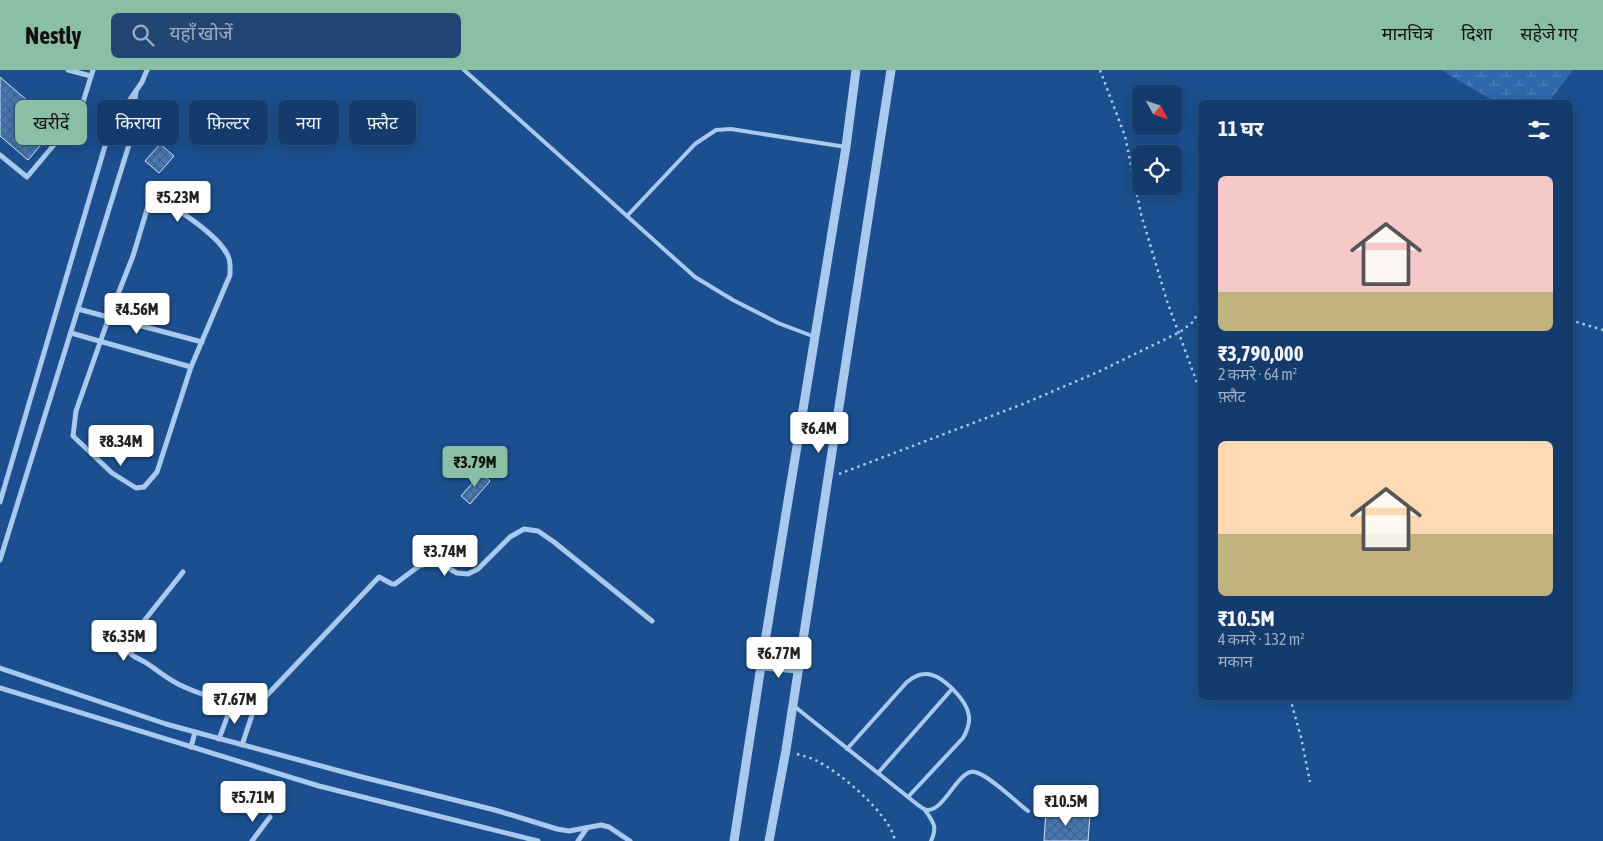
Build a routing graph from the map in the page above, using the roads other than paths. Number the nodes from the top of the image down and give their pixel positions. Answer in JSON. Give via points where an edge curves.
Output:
{"nodes":[{"id":1,"x":68,"y":70,"type":"edge"},
{"id":2,"x":147,"y":70,"type":"edge"},
{"id":3,"x":464,"y":70,"type":"edge"},
{"id":4,"x":856,"y":70,"type":"edge"},
{"id":5,"x":890,"y":70,"type":"edge"},
{"id":6,"x":92,"y":73,"type":"edge"},
{"id":7,"x":136,"y":91,"type":"junction"},
{"id":8,"x":846,"y":147,"type":"junction"},
{"id":9,"x":0,"y":155,"type":"edge"},
{"id":10,"x":627,"y":216,"type":"junction"},
{"id":11,"x":78,"y":309,"type":"junction"},
{"id":12,"x":109,"y":317,"type":"junction"},
{"id":13,"x":70,"y":333,"type":"junction"},
{"id":14,"x":815,"y":337,"type":"junction"},
{"id":15,"x":100,"y":341,"type":"junction"},
{"id":16,"x":202,"y":342,"type":"junction"},
{"id":17,"x":191,"y":367,"type":"junction"},
{"id":18,"x":0,"y":502,"type":"edge"},
{"id":19,"x":0,"y":560,"type":"edge"},
{"id":20,"x":183,"y":572,"type":"dead end"},
{"id":21,"x":652,"y":621,"type":"dead end"},
{"id":22,"x":761,"y":666,"type":"junction"},
{"id":23,"x":0,"y":668,"type":"edge"},
{"id":24,"x":799,"y":669,"type":"junction"},
{"id":25,"x":0,"y":688,"type":"edge"},
{"id":26,"x":952,"y":689,"type":"junction"},
{"id":27,"x":232,"y":704,"type":"junction"},
{"id":28,"x":793,"y":706,"type":"junction"},
{"id":29,"x":254,"y":709,"type":"junction"},
{"id":30,"x":195,"y":732,"type":"junction"},
{"id":31,"x":219,"y":739,"type":"junction"},
{"id":32,"x":242,"y":745,"type":"junction"},
{"id":33,"x":190,"y":747,"type":"junction"},
{"id":34,"x":847,"y":749,"type":"junction"},
{"id":35,"x":878,"y":773,"type":"junction"},
{"id":36,"x":908,"y":797,"type":"junction"},
{"id":37,"x":925,"y":810,"type":"junction"},
{"id":38,"x":1028,"y":811,"type":"dead end"},
{"id":39,"x":270,"y":817,"type":"dead end"},
{"id":40,"x":587,"y":828,"type":"junction"},
{"id":41,"x":252,"y":841,"type":"edge"},
{"id":42,"x":538,"y":841,"type":"edge"},
{"id":43,"x":578,"y":841,"type":"edge"},
{"id":44,"x":630,"y":841,"type":"edge"},
{"id":45,"x":734,"y":841,"type":"edge"},
{"id":46,"x":770,"y":841,"type":"edge"},
{"id":47,"x":931,"y":841,"type":"edge"}],
"edges":[{"from":1,"to":6,"type":"street"},
{"from":2,"to":7,"type":"street"},
{"from":3,"to":10,"type":"lane"},
{"from":4,"to":8,"type":"street"},
{"from":5,"to":24,"type":"street"},
{"from":6,"to":9,"type":"street","via":[[79,115],[28,178]]},
{"from":7,"to":11,"type":"street","via":[[132,135]]},
{"from":7,"to":18,"type":"street","via":[[110,129]]},
{"from":8,"to":10,"type":"lane","via":[[731,129],[716,130],[695,144]]},
{"from":8,"to":14,"type":"street"},
{"from":10,"to":14,"type":"lane","via":[[695,277],[778,323]]},
{"from":11,"to":12,"type":"street"},
{"from":11,"to":13,"type":"street"},
{"from":12,"to":15,"type":"street"},
{"from":12,"to":16,"type":"street"},
{"from":12,"to":16,"type":"street","via":[[148,206],[160,198],[222,246],[230,263],[230,275]]},
{"from":13,"to":15,"type":"street"},
{"from":13,"to":19,"type":"street"},
{"from":14,"to":22,"type":"street"},
{"from":15,"to":17,"type":"street"},
{"from":15,"to":17,"type":"street","via":[[76,411],[73,436],[112,473],[136,488],[144,487],[157,472]]},
{"from":16,"to":17,"type":"street"},
{"from":20,"to":27,"type":"street","via":[[128,641],[126,648],[180,685]]},
{"from":21,"to":29,"type":"street","via":[[554,542],[538,531],[524,529],[510,536],[478,569],[468,574],[457,572],[436,560],[419,566],[395,584],[379,577]]},
{"from":22,"to":24,"type":"street"},
{"from":22,"to":45,"type":"street"},
{"from":23,"to":30,"type":"street"},
{"from":24,"to":28,"type":"street"},
{"from":25,"to":33,"type":"street"},
{"from":26,"to":34,"type":"lane","via":[[934,676],[915,676]]},
{"from":26,"to":35,"type":"lane"},
{"from":26,"to":36,"type":"lane","via":[[967,707],[968,727],[963,738]]},
{"from":27,"to":29,"type":"street"},
{"from":27,"to":31,"type":"street"},
{"from":28,"to":34,"type":"lane"},
{"from":28,"to":46,"type":"street"},
{"from":29,"to":32,"type":"street"},
{"from":30,"to":31,"type":"street"},
{"from":30,"to":33,"type":"street"},
{"from":31,"to":32,"type":"street"},
{"from":32,"to":40,"type":"street","via":[[557,829]]},
{"from":33,"to":42,"type":"street","via":[[319,786]]},
{"from":34,"to":35,"type":"lane"},
{"from":35,"to":36,"type":"lane"},
{"from":36,"to":37,"type":"lane"},
{"from":37,"to":38,"type":"lane","via":[[937,806],[963,777],[976,772]]},
{"from":37,"to":47,"type":"lane","via":[[935,827]]},
{"from":39,"to":41,"type":"street"},
{"from":40,"to":43,"type":"street"},
{"from":40,"to":44,"type":"street","via":[[609,827]]}]}
